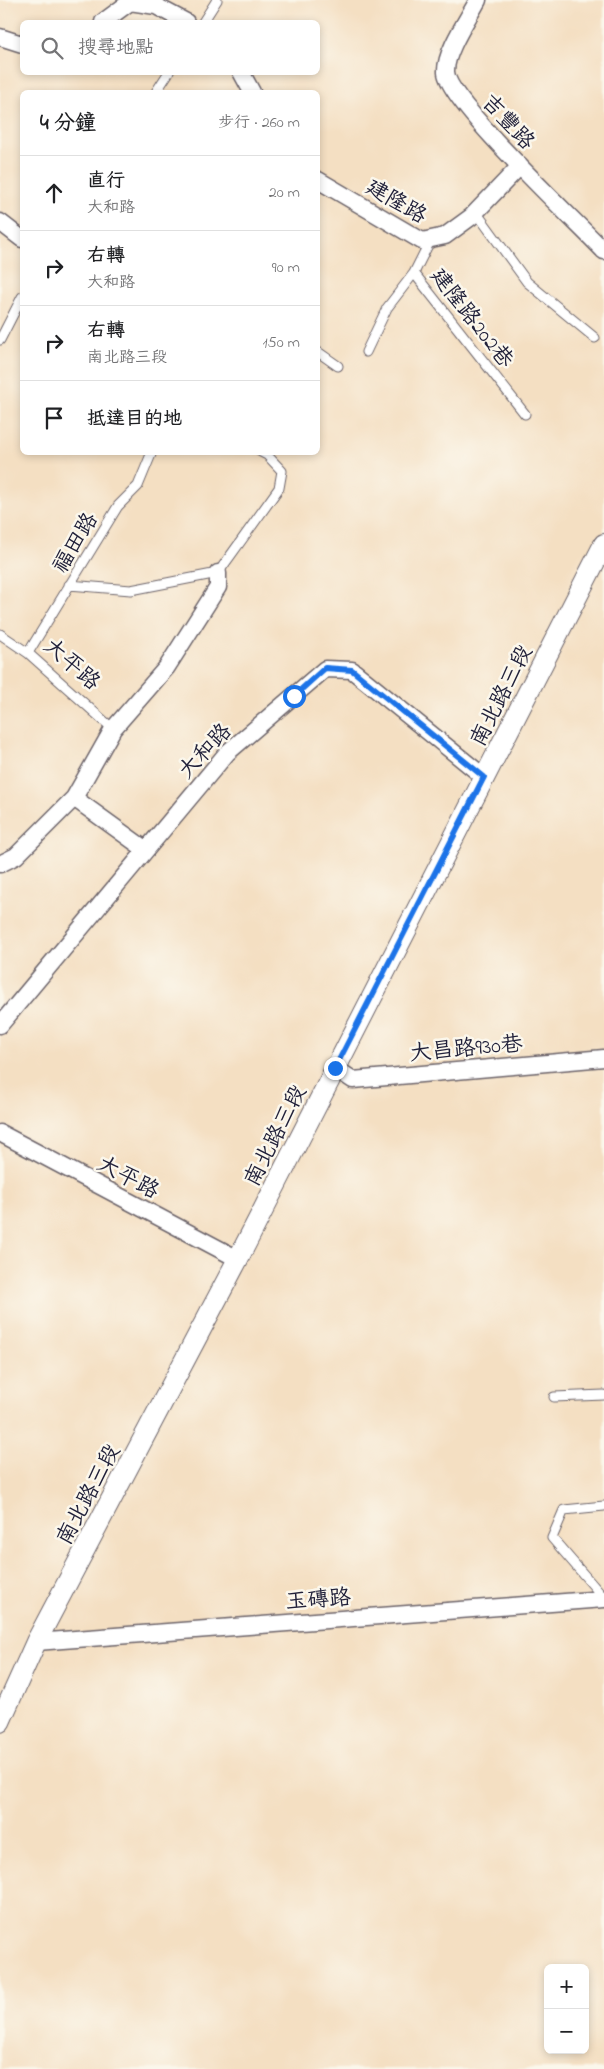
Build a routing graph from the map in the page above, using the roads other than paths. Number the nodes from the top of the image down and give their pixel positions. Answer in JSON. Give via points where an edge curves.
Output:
{"nodes":[{"id":1,"x":217,"y":0,"type":"edge"},
{"id":2,"x":478,"y":0,"type":"edge"},
{"id":3,"x":129,"y":1,"type":"edge"},
{"id":4,"x":105,"y":20,"type":"edge"},
{"id":5,"x":182,"y":20,"type":"edge"},
{"id":6,"x":204,"y":20,"type":"edge"},
{"id":7,"x":0,"y":37,"type":"edge"},
{"id":8,"x":20,"y":43,"type":"edge"},
{"id":9,"x":168,"y":75,"type":"edge"},
{"id":10,"x":244,"y":75,"type":"edge"},
{"id":11,"x":157,"y":90,"type":"edge"},
{"id":12,"x":251,"y":90,"type":"edge"},
{"id":13,"x":520,"y":166,"type":"junction"},
{"id":14,"x":320,"y":181,"type":"edge"},
{"id":15,"x":476,"y":212,"type":"junction"},
{"id":16,"x":0,"y":222,"type":"edge"},
{"id":17,"x":20,"y":237,"type":"edge"},
{"id":18,"x":430,"y":240,"type":"junction"},
{"id":19,"x":604,"y":251,"type":"edge"},
{"id":20,"x":414,"y":273,"type":"junction"},
{"id":21,"x":20,"y":301,"type":"edge"},
{"id":22,"x":595,"y":338,"type":"dead end"},
{"id":23,"x":0,"y":340,"type":"edge"},
{"id":24,"x":366,"y":352,"type":"dead end"},
{"id":25,"x":320,"y":353,"type":"edge"},
{"id":26,"x":338,"y":366,"type":"dead end"},
{"id":27,"x":525,"y":414,"type":"dead end"},
{"id":28,"x":151,"y":455,"type":"edge"},
{"id":29,"x":266,"y":455,"type":"edge"},
{"id":30,"x":604,"y":544,"type":"edge"},
{"id":31,"x":218,"y":573,"type":"junction"},
{"id":32,"x":70,"y":585,"type":"junction"},
{"id":33,"x":0,"y":634,"type":"edge"},
{"id":34,"x":28,"y":653,"type":"junction"},
{"id":35,"x":113,"y":729,"type":"junction"},
{"id":36,"x":484,"y":777,"type":"junction"},
{"id":37,"x":74,"y":798,"type":"junction"},
{"id":38,"x":146,"y":850,"type":"junction"},
{"id":39,"x":0,"y":864,"type":"edge"},
{"id":40,"x":0,"y":1025,"type":"edge"},
{"id":41,"x":604,"y":1058,"type":"edge"},
{"id":42,"x":335,"y":1068,"type":"junction"},
{"id":43,"x":0,"y":1133,"type":"edge"},
{"id":44,"x":238,"y":1259,"type":"junction"},
{"id":45,"x":604,"y":1395,"type":"edge"},
{"id":46,"x":554,"y":1397,"type":"dead end"},
{"id":47,"x":604,"y":1506,"type":"edge"},
{"id":48,"x":604,"y":1598,"type":"edge"},
{"id":49,"x":36,"y":1642,"type":"junction"},
{"id":50,"x":0,"y":1722,"type":"edge"}],
"edges":[{"from":1,"to":6,"type":"lane"},
{"from":2,"to":13,"type":"street","name":"吉豐路","via":[[446,60],[446,75],[461,102]]},
{"from":3,"to":4,"type":"street"},
{"from":3,"to":5,"type":"street","via":[[156,6]]},
{"from":7,"to":8,"type":"street"},
{"from":9,"to":11,"type":"lane"},
{"from":10,"to":12,"type":"street"},
{"from":13,"to":15,"type":"street","name":"建隆路"},
{"from":13,"to":19,"type":"street","name":"吉豐路"},
{"from":14,"to":18,"type":"street","name":"建隆路","via":[[422,241]]},
{"from":15,"to":18,"type":"street","name":"建隆路","via":[[445,236]]},
{"from":15,"to":22,"type":"lane","via":[[527,282]]},
{"from":16,"to":17,"type":"street"},
{"from":18,"to":20,"type":"lane","name":"建隆路202巷"},
{"from":20,"to":24,"type":"lane","via":[[387,308]]},
{"from":20,"to":27,"type":"lane","name":"建隆路202巷"},
{"from":21,"to":23,"type":"lane"},
{"from":25,"to":26,"type":"lane"},
{"from":28,"to":32,"type":"lane","name":"福田路","via":[[138,486],[118,506]]},
{"from":29,"to":31,"type":"lane","via":[[282,472],[279,488]]},
{"from":30,"to":36,"type":"street","name":"南北路三段"},
{"from":31,"to":32,"type":"lane","via":[[131,590]]},
{"from":31,"to":35,"type":"street","via":[[218,587],[167,667]]},
{"from":32,"to":34,"type":"lane","name":"福田路"},
{"from":33,"to":34,"type":"lane","name":"大平路"},
{"from":34,"to":35,"type":"lane","name":"大平路"},
{"from":35,"to":37,"type":"street"},
{"from":36,"to":38,"type":"street","name":"大和路","via":[[352,670],[325,668],[227,753]]},
{"from":36,"to":42,"type":"street","name":"南北路三段"},
{"from":37,"to":38,"type":"street"},
{"from":37,"to":39,"type":"street","via":[[16,856]]},
{"from":38,"to":40,"type":"street","name":"大和路"},
{"from":41,"to":42,"type":"street","name":"大昌路930巷","via":[[353,1080]]},
{"from":42,"to":44,"type":"street","name":"南北路三段"},
{"from":43,"to":44,"type":"street","name":"大平路"},
{"from":44,"to":49,"type":"street","name":"南北路三段"},
{"from":45,"to":46,"type":"lane"},
{"from":47,"to":48,"type":"lane","via":[[564,1510],[552,1538]]},
{"from":48,"to":49,"type":"street","name":"玉磚路"},
{"from":49,"to":50,"type":"street","name":"南北路三段"}]}
